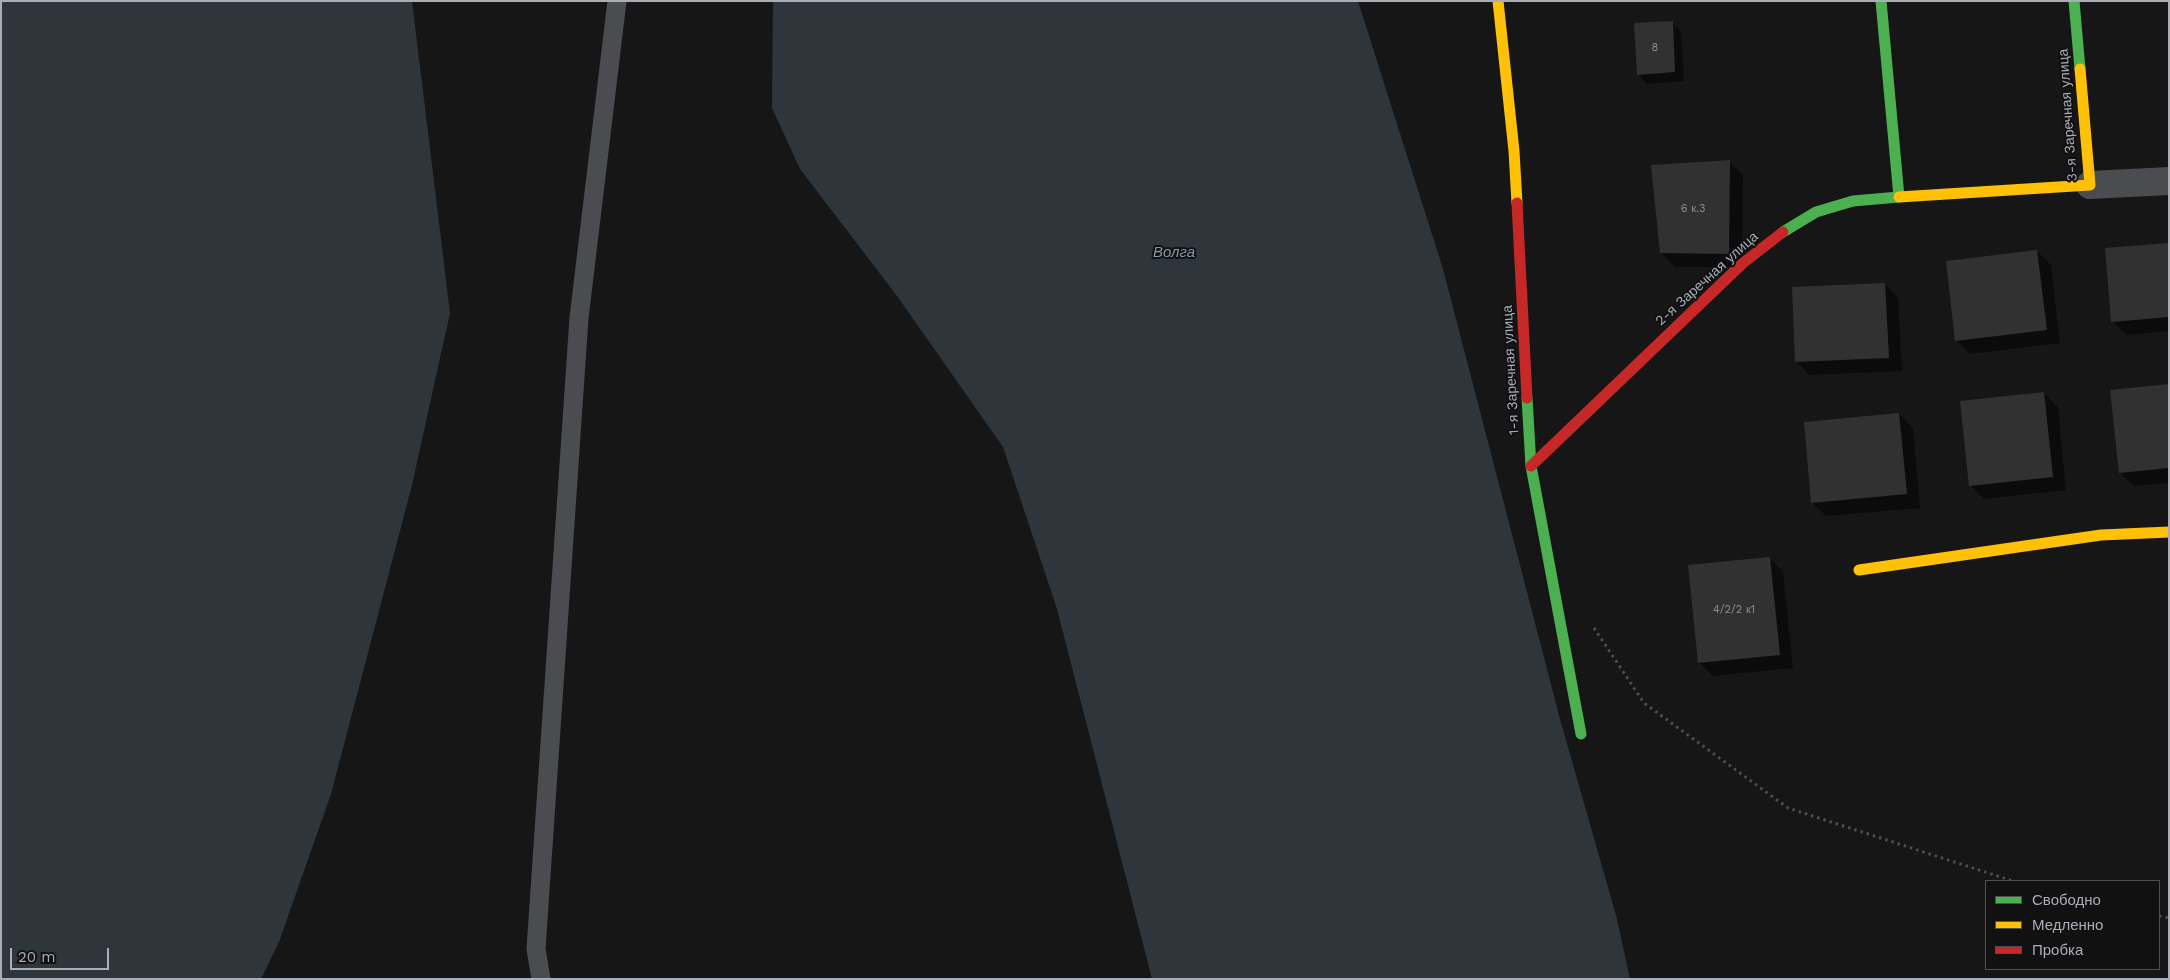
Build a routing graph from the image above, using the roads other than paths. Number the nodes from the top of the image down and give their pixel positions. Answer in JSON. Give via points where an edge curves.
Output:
{"nodes":[{"id":1,"x":617,"y":1,"type":"edge"},
{"id":2,"x":1498,"y":1,"type":"edge"},
{"id":3,"x":1881,"y":1,"type":"edge"},
{"id":4,"x":2074,"y":1,"type":"edge"},
{"id":5,"x":2169,"y":181,"type":"edge"},
{"id":6,"x":2090,"y":186,"type":"junction"},
{"id":7,"x":1899,"y":197,"type":"junction"},
{"id":8,"x":1531,"y":466,"type":"junction"},
{"id":9,"x":2169,"y":532,"type":"edge"},
{"id":10,"x":1859,"y":570,"type":"dead end"},
{"id":11,"x":1581,"y":734,"type":"dead end"},
{"id":12,"x":541,"y":979,"type":"edge"}],
"edges":[{"from":1,"to":12,"type":"lane","via":[[580,318],[536,949]]},
{"from":2,"to":8,"type":"street","name":"1-я Заречная улица","via":[[1514,151]]},
{"from":3,"to":7,"type":"street"},
{"from":4,"to":6,"type":"street","name":"3-я Заречная улица"},
{"from":5,"to":6,"type":"street"},
{"from":6,"to":7,"type":"street","name":"3-я Заречная улица"},
{"from":7,"to":8,"type":"street","name":"2-я Заречная улица","via":[[1854,201],[1816,212],[1782,232],[1743,263]]},
{"from":8,"to":11,"type":"street","name":"1-я Заречная улица"},
{"from":9,"to":10,"type":"street","via":[[2101,535]]}]}
